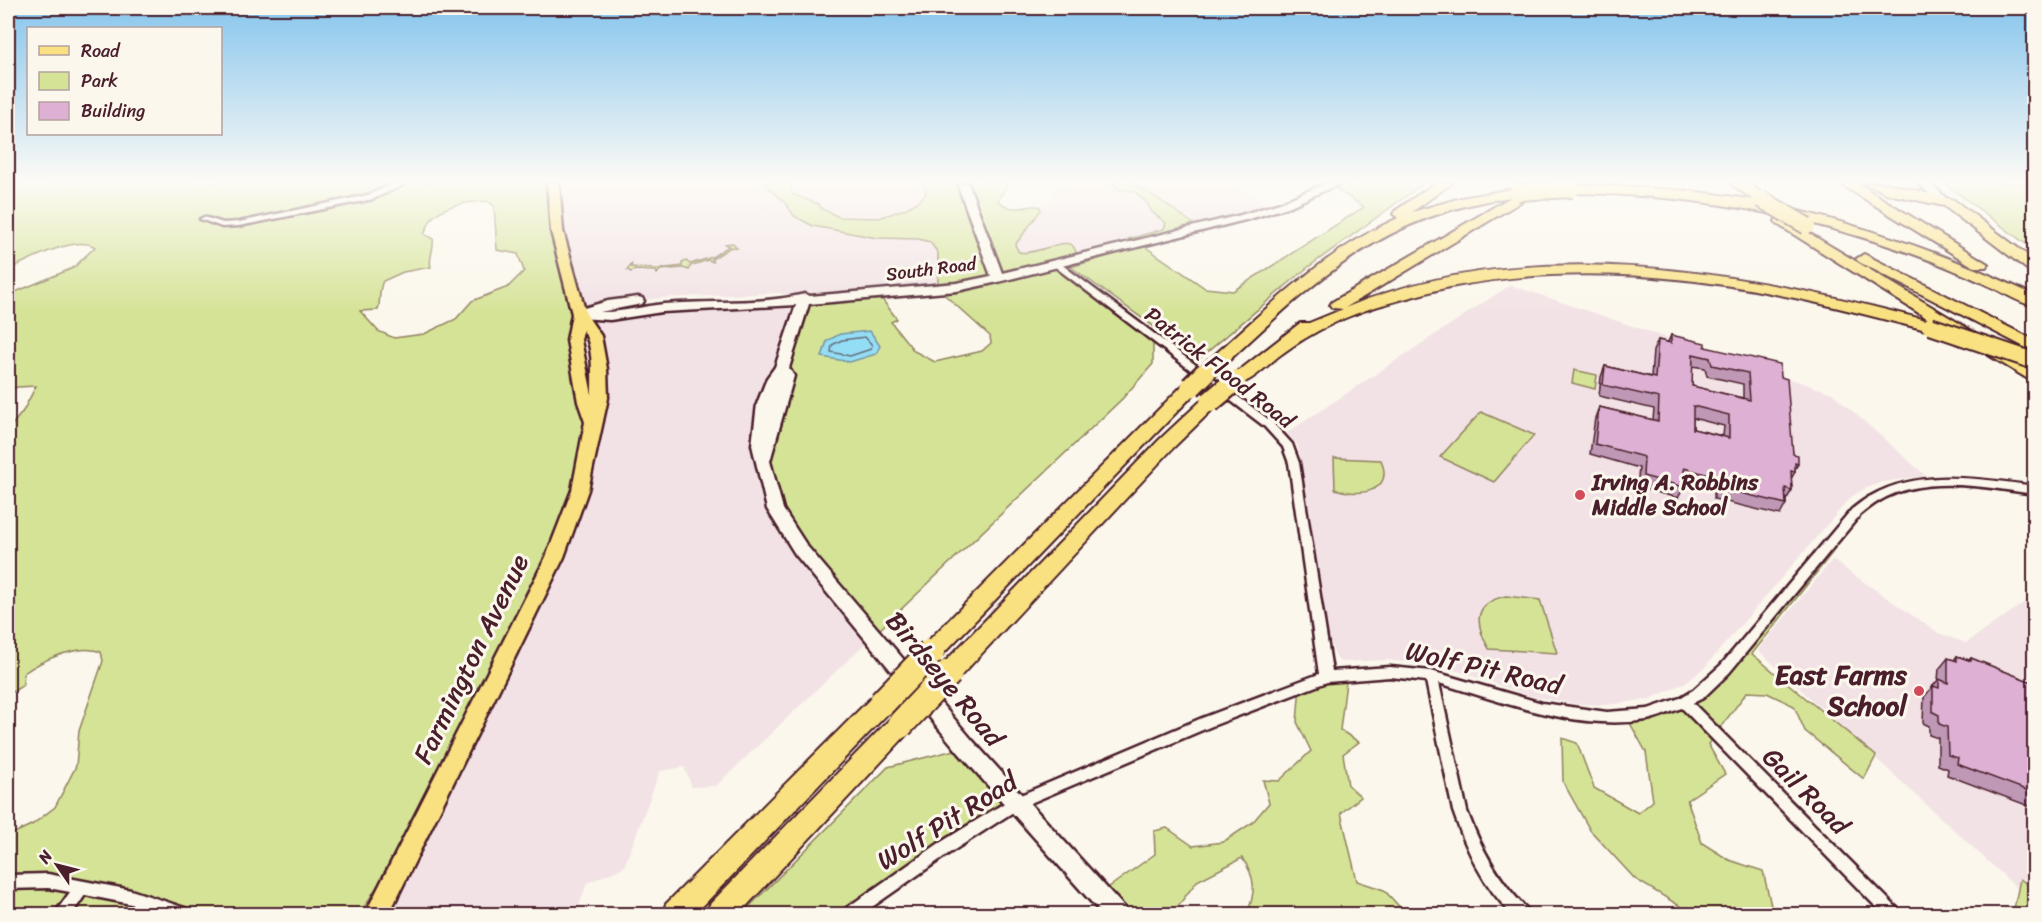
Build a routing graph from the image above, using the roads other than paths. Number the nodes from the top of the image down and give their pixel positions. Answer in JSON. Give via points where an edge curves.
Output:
{"nodes":[{"id":1,"x":557,"y":226,"type":"edge"},
{"id":2,"x":978,"y":226,"type":"edge"},
{"id":3,"x":1206,"y":226,"type":"edge"},
{"id":4,"x":1383,"y":226,"type":"edge"},
{"id":5,"x":1393,"y":226,"type":"edge"},
{"id":6,"x":1472,"y":226,"type":"edge"},
{"id":7,"x":1790,"y":226,"type":"edge"},
{"id":8,"x":1807,"y":226,"type":"edge"},
{"id":9,"x":1841,"y":226,"type":"edge"},
{"id":10,"x":1921,"y":226,"type":"edge"},
{"id":11,"x":1965,"y":226,"type":"edge"},
{"id":12,"x":1981,"y":226,"type":"edge"},
{"id":13,"x":1371,"y":237,"type":"junction"},
{"id":14,"x":1057,"y":264,"type":"junction"},
{"id":15,"x":2034,"y":267,"type":"edge"},
{"id":16,"x":998,"y":278,"type":"junction"},
{"id":17,"x":2031,"y":289,"type":"edge"},
{"id":18,"x":805,"y":298,"type":"junction"},
{"id":19,"x":2034,"y":301,"type":"edge"},
{"id":20,"x":579,"y":314,"type":"junction"},
{"id":21,"x":1297,"y":334,"type":"junction"},
{"id":22,"x":2034,"y":347,"type":"edge"},
{"id":23,"x":2034,"y":361,"type":"edge"},
{"id":24,"x":2034,"y":375,"type":"edge"},
{"id":25,"x":2034,"y":490,"type":"edge"},
{"id":26,"x":1431,"y":676,"type":"junction"},
{"id":27,"x":1326,"y":677,"type":"junction"},
{"id":28,"x":1684,"y":702,"type":"junction"},
{"id":29,"x":1016,"y":803,"type":"junction"},
{"id":30,"x":8,"y":882,"type":"edge"},
{"id":31,"x":81,"y":889,"type":"junction"},
{"id":32,"x":63,"y":915,"type":"edge"},
{"id":33,"x":183,"y":915,"type":"edge"},
{"id":34,"x":377,"y":915,"type":"edge"},
{"id":35,"x":676,"y":915,"type":"edge"},
{"id":36,"x":720,"y":915,"type":"edge"},
{"id":37,"x":850,"y":915,"type":"edge"},
{"id":38,"x":1116,"y":915,"type":"edge"},
{"id":39,"x":1522,"y":915,"type":"edge"},
{"id":40,"x":1893,"y":915,"type":"edge"}],
"edges":[{"from":1,"to":20,"type":"main road","name":"Farmington Avenue"},
{"from":2,"to":16,"type":"main road"},
{"from":3,"to":14,"type":"main road","name":"South Road"},
{"from":4,"to":13,"type":"highway"},
{"from":5,"to":13,"type":"highway","bridge":true},
{"from":6,"to":21,"type":"highway","via":[[1352,296]]},
{"from":7,"to":24,"type":"highway"},
{"from":8,"to":22,"type":"highway","bridge":true},
{"from":9,"to":19,"type":"highway","bridge":true,"via":[[1937,258]]},
{"from":10,"to":17,"type":"highway"},
{"from":11,"to":17,"type":"highway"},
{"from":12,"to":15,"type":"highway"},
{"from":13,"to":35,"type":"highway","bridge":true,"via":[[1291,297],[1191,387]]},
{"from":14,"to":16,"type":"main road","name":"South Road"},
{"from":14,"to":27,"type":"street","name":"Patrick Flood Road","via":[[1268,424],[1288,446],[1294,463]]},
{"from":16,"to":18,"type":"main road","name":"South Road","via":[[938,290]]},
{"from":18,"to":20,"type":"main road","name":"South Road","via":[[662,308],[610,316]]},
{"from":18,"to":29,"type":"main road","name":"Birdseye Road","via":[[782,368],[788,376],[786,388],[764,459],[775,509],[801,550]]},
{"from":20,"to":34,"type":"main road","name":"Farmington Avenue","via":[[574,340],[593,422],[580,490],[555,557]]},
{"from":21,"to":23,"type":"highway","bridge":true,"via":[[1348,310],[1416,290],[1490,276],[1558,271],[1656,274],[1830,300],[1930,326]]},
{"from":21,"to":36,"type":"highway","bridge":true,"via":[[1236,380],[1166,444]]},
{"from":25,"to":28,"type":"street","name":"Wolf Pit Road","via":[[1937,482],[1876,496],[1856,512],[1725,669]]},
{"from":26,"to":27,"type":"street","name":"Wolf Pit Road","via":[[1390,672]]},
{"from":26,"to":28,"type":"street","name":"Wolf Pit Road","via":[[1542,708],[1583,715],[1648,714]]},
{"from":26,"to":39,"type":"street","via":[[1466,831],[1487,872]]},
{"from":27,"to":29,"type":"street","name":"Wolf Pit Road"},
{"from":28,"to":40,"type":"street","name":"Gail Road"},
{"from":29,"to":37,"type":"street","name":"Wolf Pit Road"},
{"from":29,"to":38,"type":"main road","name":"Birdseye Road"},
{"from":30,"to":31,"type":"street","via":[[48,881]]},
{"from":31,"to":32,"type":"street"},
{"from":31,"to":33,"type":"street","via":[[130,897]]}]}
